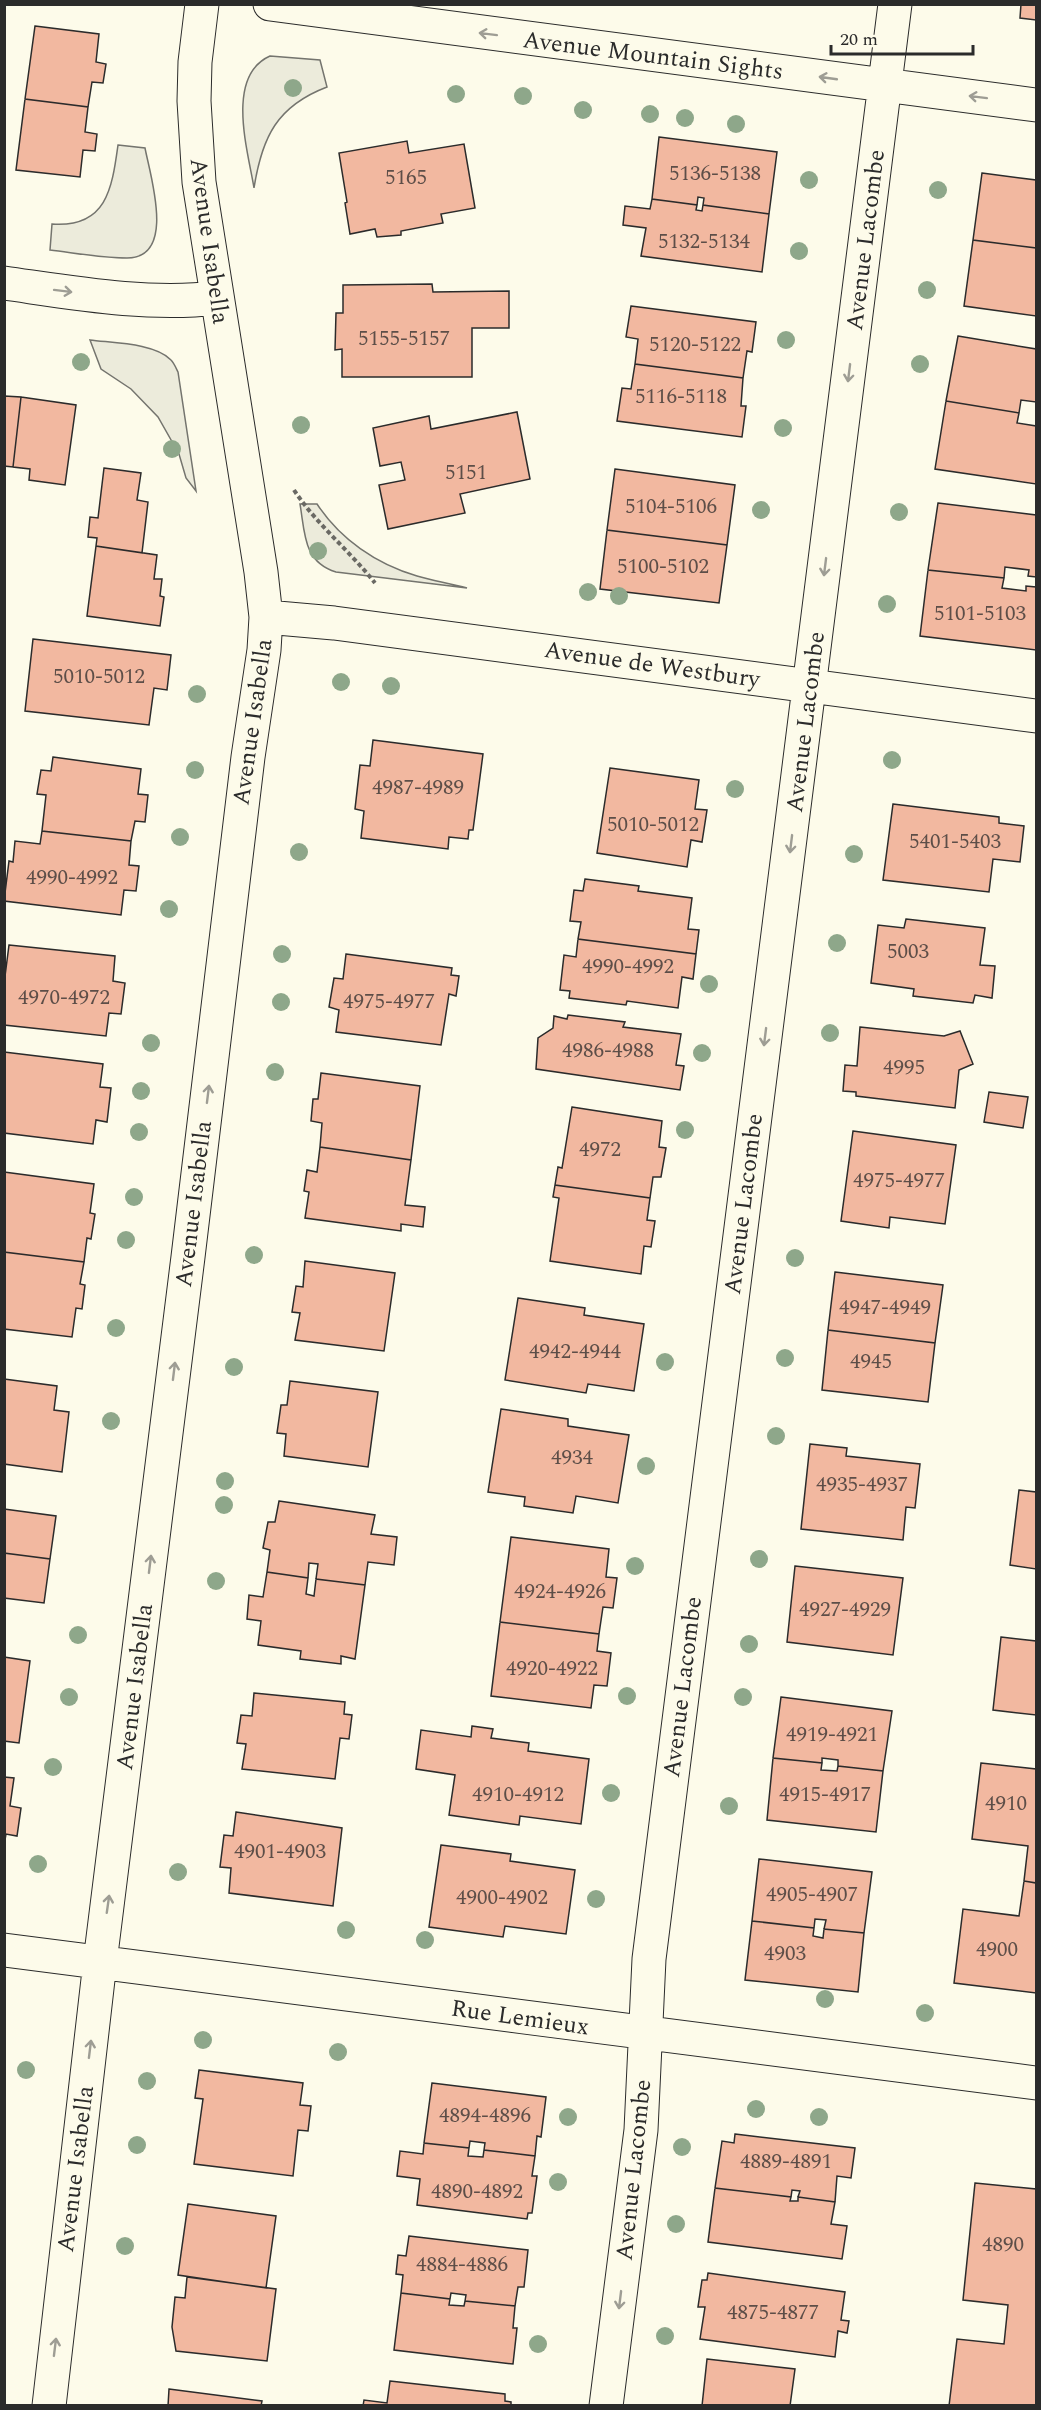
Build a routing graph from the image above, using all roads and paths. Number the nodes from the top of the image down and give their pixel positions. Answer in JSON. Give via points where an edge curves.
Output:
{"nodes":[{"id":1,"x":202,"y":4,"type":"edge"},
{"id":2,"x":270,"y":4,"type":"edge"},
{"id":3,"x":895,"y":4,"type":"edge"},
{"id":4,"x":886,"y":86,"type":"junction"},
{"id":5,"x":1036,"y":105,"type":"edge"},
{"id":6,"x":4,"y":283,"type":"edge"},
{"id":7,"x":217,"y":298,"type":"junction"},
{"id":8,"x":294,"y":490,"type":"dead end"},
{"id":9,"x":375,"y":583,"type":"dead end"},
{"id":10,"x":266,"y":617,"type":"junction"},
{"id":11,"x":811,"y":686,"type":"junction"},
{"id":12,"x":1036,"y":716,"type":"edge"},
{"id":13,"x":4,"y":1950,"type":"edge"},
{"id":14,"x":100,"y":1962,"type":"junction"},
{"id":15,"x":646,"y":2033,"type":"junction"},
{"id":16,"x":1036,"y":2084,"type":"edge"},
{"id":17,"x":49,"y":2406,"type":"edge"},
{"id":18,"x":606,"y":2406,"type":"edge"}],
"edges":[{"from":1,"to":7,"type":"street","name":"Avenue Isabella","via":[[195,63],[195,140]]},
{"from":4,"to":2,"type":"street","name":"Avenue Mountain Sights","one_way":true},
{"from":3,"to":4,"type":"street","name":"Avenue Lacombe"},
{"from":5,"to":4,"type":"street","name":"Avenue Mountain Sights","one_way":true},
{"from":4,"to":11,"type":"street","name":"Avenue Lacombe","one_way":true},
{"from":6,"to":7,"type":"street","one_way":true,"via":[[154,301]]},
{"from":7,"to":10,"type":"street","name":"Avenue Isabella"},
{"from":8,"to":9,"type":"path","via":[[325,531]]},
{"from":10,"to":11,"type":"street","name":"Avenue de Westbury"},
{"from":14,"to":10,"type":"street","name":"Avenue Isabella","one_way":true},
{"from":11,"to":12,"type":"street","name":"Avenue de Westbury"},
{"from":11,"to":15,"type":"street","name":"Avenue Lacombe","one_way":true,"via":[[651,1947]]},
{"from":13,"to":14,"type":"street","name":"Rue Lemieux"},
{"from":14,"to":15,"type":"street","name":"Rue Lemieux"},
{"from":17,"to":14,"type":"street","name":"Avenue Isabella","one_way":true},
{"from":15,"to":16,"type":"street","name":"Rue Lemieux"},
{"from":15,"to":18,"type":"street","name":"Avenue Lacombe","one_way":true,"via":[[641,2130]]}]}
